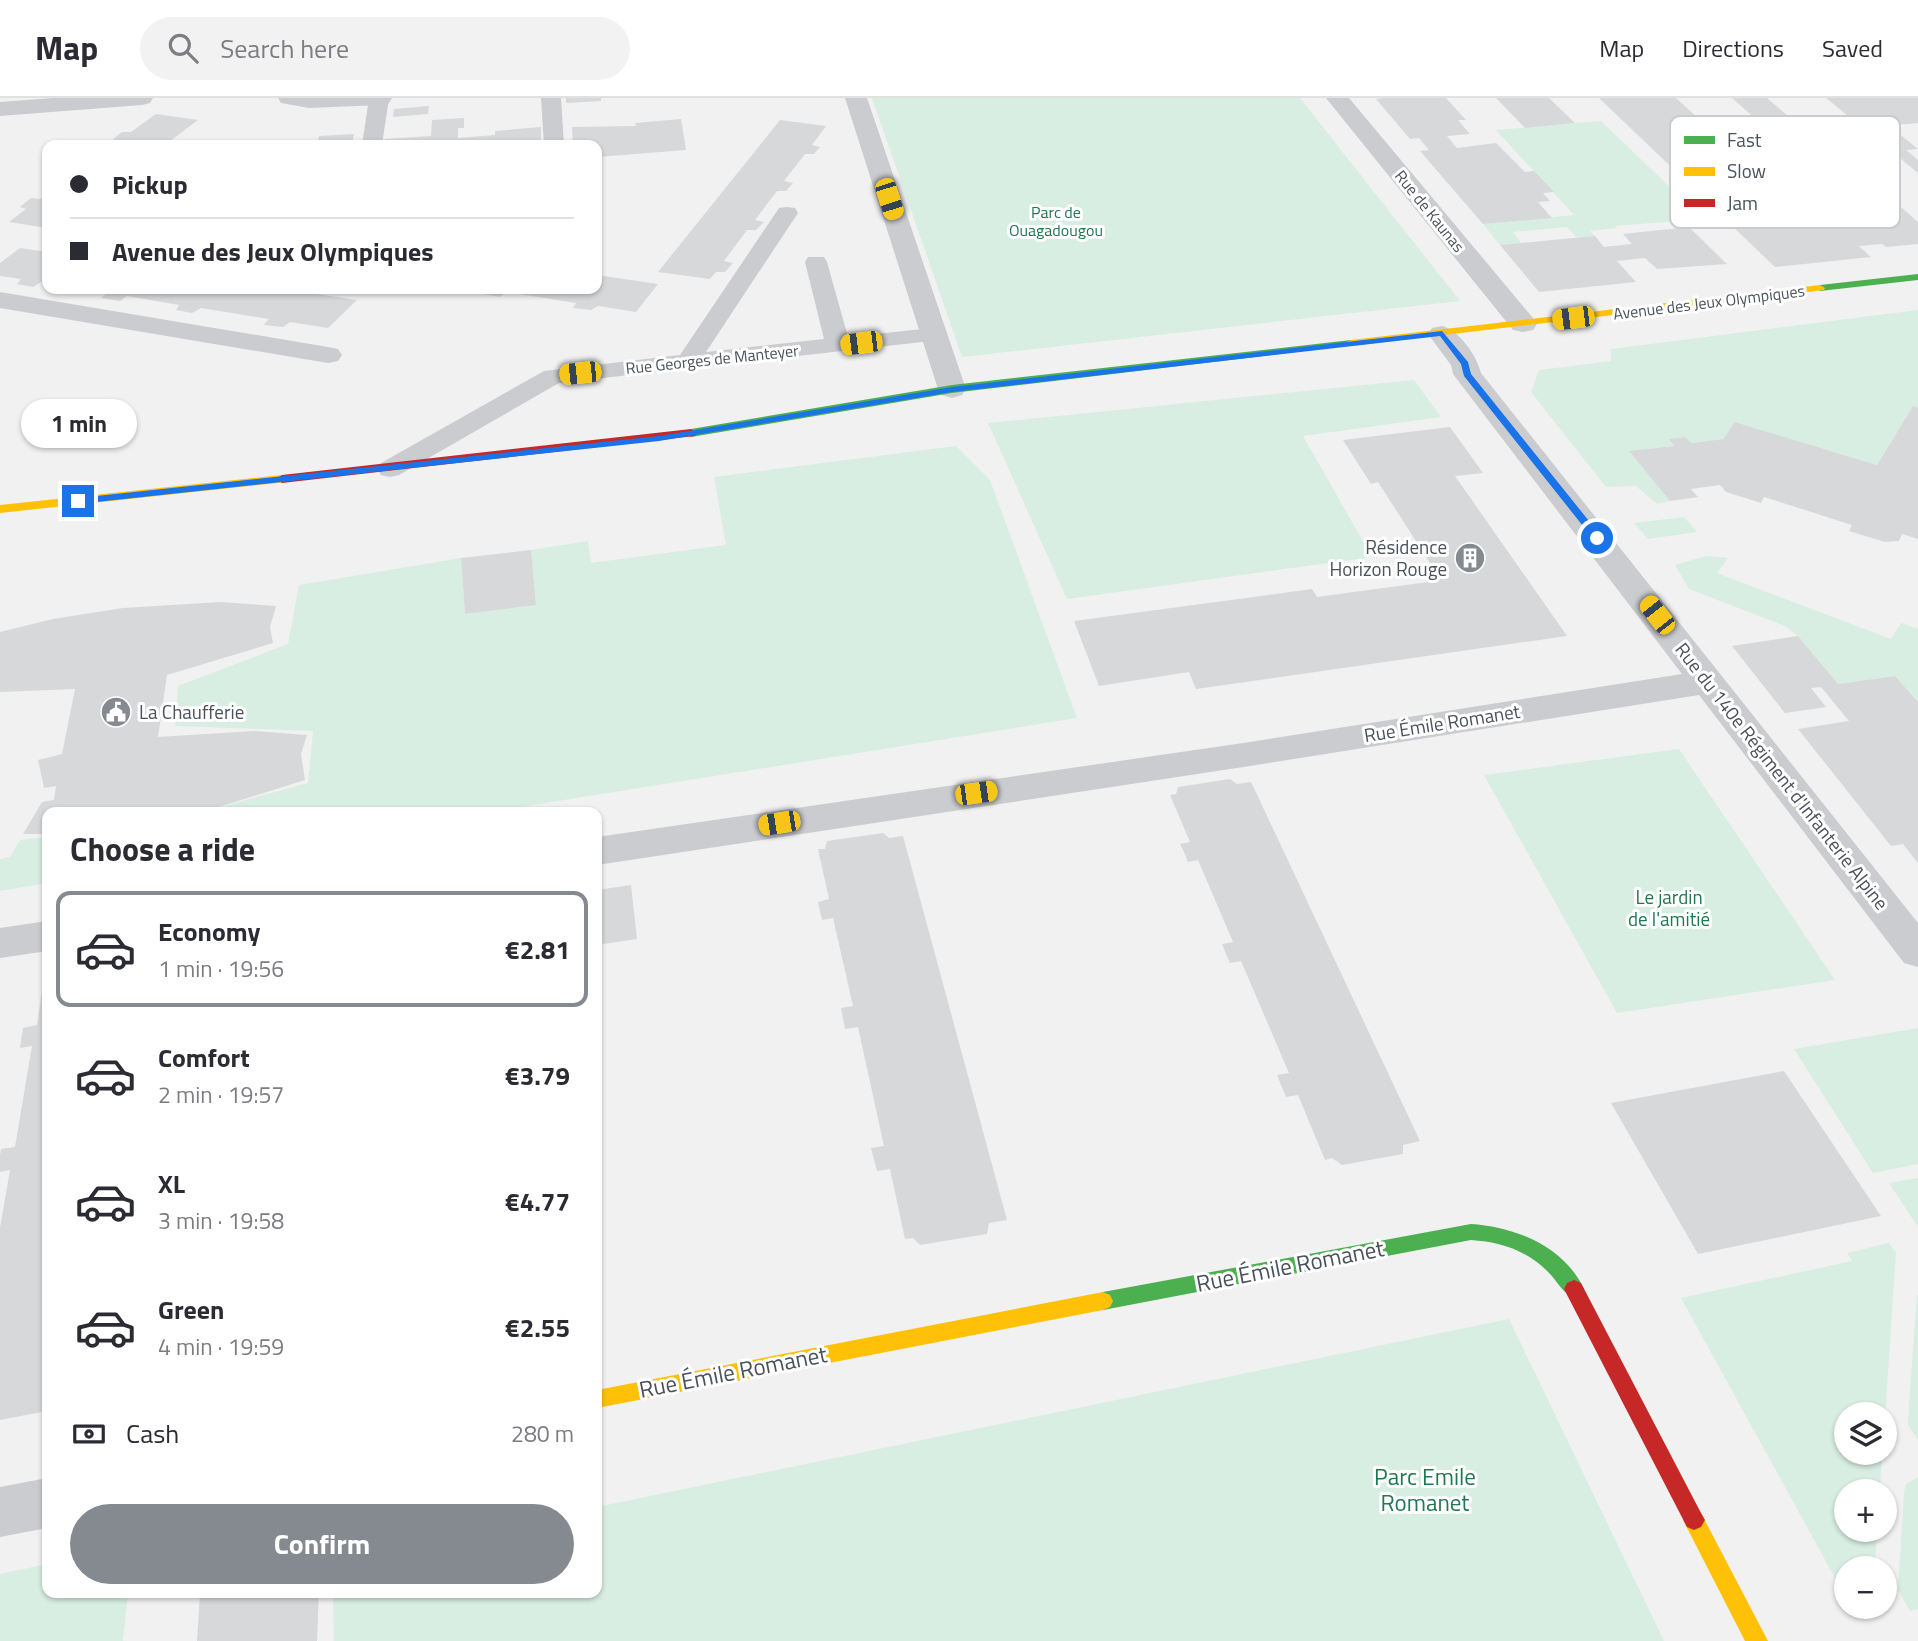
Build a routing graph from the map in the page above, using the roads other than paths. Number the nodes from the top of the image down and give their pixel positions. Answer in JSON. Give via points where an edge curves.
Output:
{"nodes":[{"id":1,"x":142,"y":98,"type":"edge"},
{"id":2,"x":289,"y":98,"type":"edge"},
{"id":3,"x":380,"y":98,"type":"edge"},
{"id":4,"x":551,"y":98,"type":"edge"},
{"id":5,"x":856,"y":98,"type":"edge"},
{"id":6,"x":1337,"y":98,"type":"edge"},
{"id":7,"x":0,"y":109,"type":"edge"},
{"id":8,"x":373,"y":140,"type":"edge"},
{"id":9,"x":554,"y":140,"type":"edge"},
{"id":10,"x":787,"y":213,"type":"dead end"},
{"id":11,"x":816,"y":262,"type":"dead end"},
{"id":12,"x":1918,"y":277,"type":"edge"},
{"id":13,"x":0,"y":300,"type":"edge"},
{"id":14,"x":1523,"y":324,"type":"junction"},
{"id":15,"x":1442,"y":334,"type":"junction"},
{"id":16,"x":932,"y":335,"type":"junction"},
{"id":17,"x":838,"y":346,"type":"junction"},
{"id":18,"x":328,"y":355,"type":"dead end"},
{"id":19,"x":687,"y":363,"type":"junction"},
{"id":20,"x":952,"y":389,"type":"junction"},
{"id":21,"x":390,"y":469,"type":"junction"},
{"id":22,"x":0,"y":509,"type":"edge"},
{"id":23,"x":1706,"y":684,"type":"junction"},
{"id":24,"x":602,"y":850,"type":"edge"},
{"id":25,"x":42,"y":937,"type":"edge"},
{"id":26,"x":0,"y":943,"type":"edge"},
{"id":27,"x":1918,"y":952,"type":"edge"},
{"id":28,"x":602,"y":1398,"type":"edge"},
{"id":29,"x":42,"y":1504,"type":"edge"},
{"id":30,"x":0,"y":1512,"type":"edge"},
{"id":31,"x":1757,"y":1641,"type":"edge"}],
"edges":[{"from":1,"to":7,"type":"street"},
{"from":2,"to":3,"type":"street"},
{"from":3,"to":8,"type":"lane"},
{"from":4,"to":9,"type":"lane"},
{"from":5,"to":16,"type":"street"},
{"from":6,"to":14,"type":"street","name":"Rue de Kaunas"},
{"from":10,"to":19,"type":"lane"},
{"from":11,"to":17,"type":"lane"},
{"from":12,"to":14,"type":"main road","name":"Avenue des Jeux Olympiques"},
{"from":13,"to":18,"type":"street"},
{"from":14,"to":15,"type":"main road","name":"Avenue des Jeux Olympiques"},
{"from":15,"to":20,"type":"main road","name":"Avenue des Jeux Olympiques"},
{"from":15,"to":23,"type":"street","name":"Rue du 140e Régiment d'Infanterie Alpine","via":[[1465,363],[1467,374],[1664,623]]},
{"from":16,"to":17,"type":"lane","name":"Rue Georges de Manteyer"},
{"from":16,"to":20,"type":"street"},
{"from":17,"to":19,"type":"lane","name":"Rue Georges de Manteyer"},
{"from":19,"to":21,"type":"lane","name":"Rue Georges de Manteyer","via":[[553,376]]},
{"from":20,"to":21,"type":"main road","name":"Avenue des Jeux Olympiques","via":[[659,438]]},
{"from":21,"to":22,"type":"main road","name":"Avenue des Jeux Olympiques"},
{"from":23,"to":24,"type":"street","name":"Rue Émile Romanet"},
{"from":23,"to":27,"type":"street","name":"Rue du 140e Régiment d'Infanterie Alpine"},
{"from":25,"to":26,"type":"street"},
{"from":28,"to":31,"type":"main road","name":"Rue Émile Romanet","via":[[1451,1234],[1479,1230],[1512,1235],[1562,1269],[1576,1292]]},
{"from":29,"to":30,"type":"street"}]}
